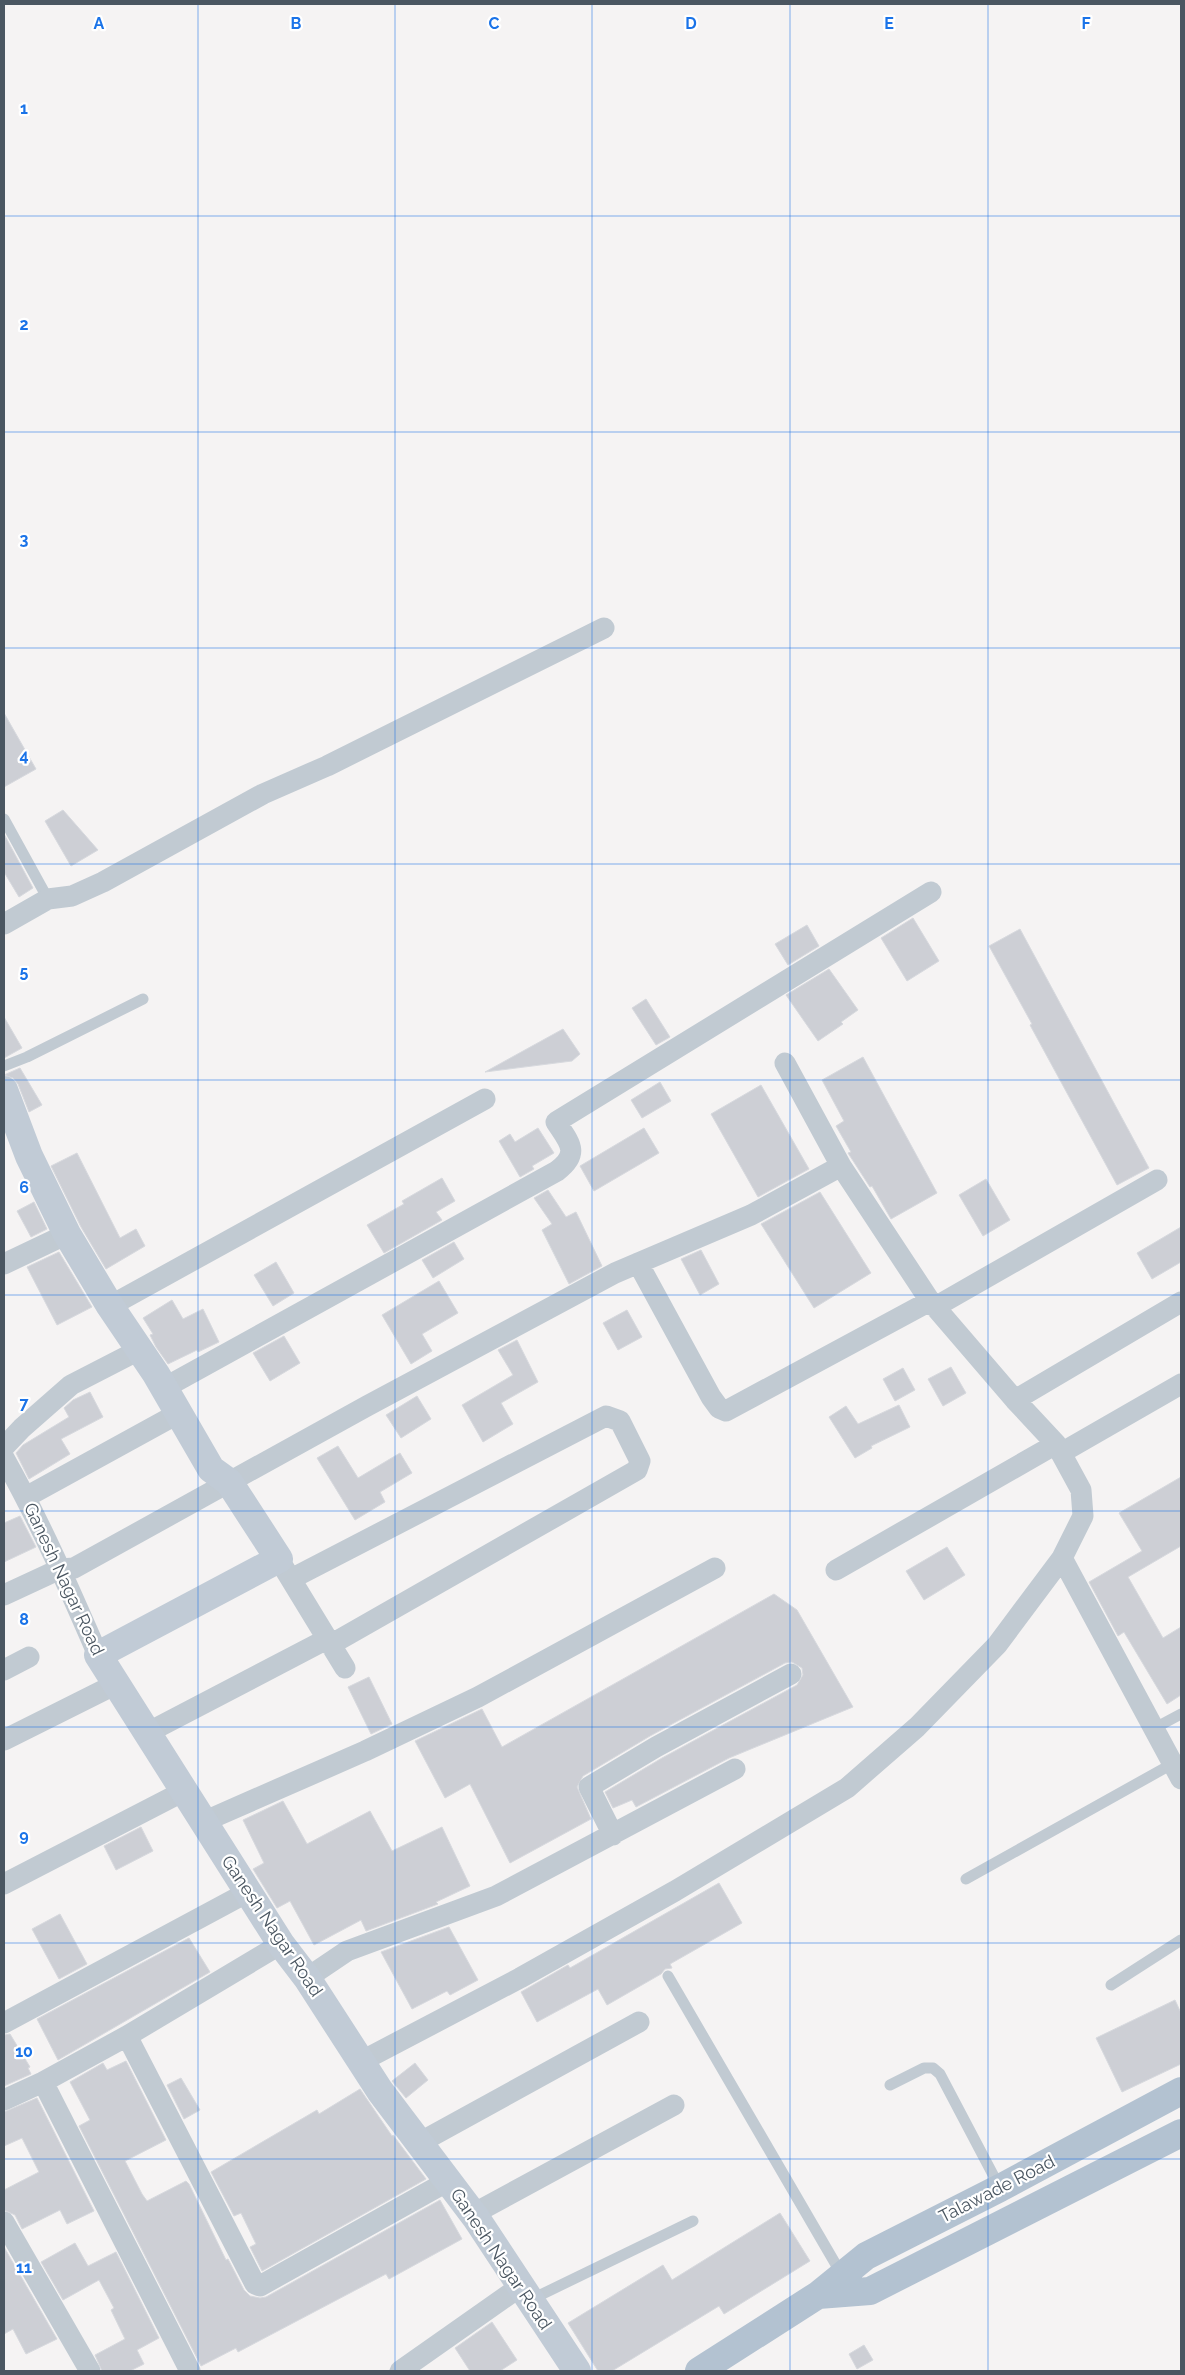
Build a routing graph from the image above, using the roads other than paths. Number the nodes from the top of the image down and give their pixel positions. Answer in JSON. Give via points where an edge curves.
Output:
{"nodes":[{"id":1,"x":604,"y":628,"type":"dead end"},
{"id":2,"x":4,"y":819,"type":"edge"},
{"id":3,"x":931,"y":892,"type":"dead end"},
{"id":4,"x":48,"y":899,"type":"junction"},
{"id":5,"x":4,"y":924,"type":"edge"},
{"id":6,"x":143,"y":1000,"type":"dead end"},
{"id":7,"x":785,"y":1063,"type":"dead end"},
{"id":8,"x":4,"y":1066,"type":"edge"},
{"id":9,"x":4,"y":1090,"type":"edge"},
{"id":10,"x":485,"y":1098,"type":"dead end"},
{"id":11,"x":841,"y":1166,"type":"junction"},
{"id":12,"x":1157,"y":1180,"type":"dead end"},
{"id":13,"x":67,"y":1234,"type":"junction"},
{"id":14,"x":638,"y":1263,"type":"junction"},
{"id":15,"x":4,"y":1264,"type":"edge"},
{"id":16,"x":1181,"y":1302,"type":"edge"},
{"id":17,"x":933,"y":1304,"type":"junction"},
{"id":18,"x":110,"y":1306,"type":"junction"},
{"id":19,"x":140,"y":1350,"type":"junction"},
{"id":20,"x":1181,"y":1384,"type":"edge"},
{"id":21,"x":164,"y":1388,"type":"junction"},
{"id":22,"x":1015,"y":1400,"type":"junction"},
{"id":23,"x":179,"y":1413,"type":"junction"},
{"id":24,"x":4,"y":1447,"type":"edge"},
{"id":25,"x":1059,"y":1448,"type":"junction"},
{"id":26,"x":4,"y":1458,"type":"edge"},
{"id":27,"x":229,"y":1482,"type":"junction"},
{"id":28,"x":26,"y":1497,"type":"junction"},
{"id":29,"x":1062,"y":1558,"type":"junction"},
{"id":30,"x":715,"y":1568,"type":"dead end"},
{"id":31,"x":60,"y":1569,"type":"junction"},
{"id":32,"x":285,"y":1569,"type":"junction"},
{"id":33,"x":836,"y":1570,"type":"dead end"},
{"id":34,"x":4,"y":1595,"type":"edge"},
{"id":35,"x":329,"y":1642,"type":"junction"},
{"id":36,"x":98,"y":1655,"type":"junction"},
{"id":37,"x":29,"y":1657,"type":"dead end"},
{"id":38,"x":344,"y":1668,"type":"dead end"},
{"id":39,"x":4,"y":1670,"type":"edge"},
{"id":40,"x":791,"y":1674,"type":"dead end"},
{"id":41,"x":116,"y":1684,"type":"junction"},
{"id":42,"x":1181,"y":1714,"type":"edge"},
{"id":43,"x":1153,"y":1729,"type":"junction"},
{"id":44,"x":147,"y":1733,"type":"junction"},
{"id":45,"x":4,"y":1740,"type":"edge"},
{"id":46,"x":735,"y":1769,"type":"dead end"},
{"id":47,"x":1177,"y":1771,"type":"edge"},
{"id":48,"x":184,"y":1791,"type":"junction"},
{"id":49,"x":204,"y":1822,"type":"junction"},
{"id":50,"x":613,"y":1835,"type":"junction"},
{"id":51,"x":966,"y":1878,"type":"dead end"},
{"id":52,"x":4,"y":1884,"type":"edge"},
{"id":53,"x":248,"y":1892,"type":"junction"},
{"id":54,"x":1181,"y":1940,"type":"edge"},
{"id":55,"x":281,"y":1944,"type":"junction"},
{"id":56,"x":668,"y":1976,"type":"dead end"},
{"id":57,"x":307,"y":1978,"type":"junction"},
{"id":58,"x":1111,"y":1985,"type":"dead end"},
{"id":59,"x":639,"y":2022,"type":"dead end"},
{"id":60,"x":4,"y":2023,"type":"edge"},
{"id":61,"x":127,"y":2036,"type":"junction"},
{"id":62,"x":360,"y":2062,"type":"junction"},
{"id":63,"x":43,"y":2082,"type":"junction"},
{"id":64,"x":890,"y":2085,"type":"dead end"},
{"id":65,"x":1181,"y":2091,"type":"edge"},
{"id":66,"x":4,"y":2100,"type":"edge"},
{"id":67,"x":674,"y":2105,"type":"dead end"},
{"id":68,"x":1181,"y":2133,"type":"edge"},
{"id":69,"x":419,"y":2143,"type":"junction"},
{"id":70,"x":448,"y":2181,"type":"junction"},
{"id":71,"x":1000,"y":2188,"type":"junction"},
{"id":72,"x":473,"y":2214,"type":"junction"},
{"id":73,"x":693,"y":2221,"type":"dead end"},
{"id":74,"x":4,"y":2222,"type":"edge"},
{"id":75,"x":842,"y":2275,"type":"junction"},
{"id":76,"x":525,"y":2293,"type":"junction"},
{"id":77,"x":818,"y":2295,"type":"junction"},
{"id":78,"x":90,"y":2371,"type":"edge"},
{"id":79,"x":190,"y":2371,"type":"edge"},
{"id":80,"x":400,"y":2371,"type":"edge"},
{"id":81,"x":577,"y":2371,"type":"edge"},
{"id":82,"x":699,"y":2371,"type":"edge"}],
"edges":[{"from":1,"to":4,"type":"street","via":[[327,766],[263,794],[103,882],[72,896]]},
{"from":2,"to":4,"type":"lane"},
{"from":3,"to":21,"type":"street","via":[[556,1122],[571,1146],[571,1156],[557,1171]]},
{"from":4,"to":5,"type":"street"},
{"from":6,"to":8,"type":"lane"},
{"from":7,"to":11,"type":"street"},
{"from":9,"to":13,"type":"street","via":[[29,1156]]},
{"from":10,"to":18,"type":"street"},
{"from":11,"to":14,"type":"street","via":[[751,1215]]},
{"from":11,"to":17,"type":"street"},
{"from":12,"to":17,"type":"street"},
{"from":13,"to":15,"type":"street"},
{"from":13,"to":18,"type":"street"},
{"from":14,"to":17,"type":"street","via":[[711,1397],[719,1408],[726,1411]]},
{"from":14,"to":27,"type":"street"},
{"from":16,"to":22,"type":"street"},
{"from":17,"to":22,"type":"street"},
{"from":18,"to":19,"type":"street"},
{"from":19,"to":21,"type":"street"},
{"from":19,"to":24,"type":"street","via":[[71,1386]]},
{"from":20,"to":25,"type":"street"},
{"from":21,"to":23,"type":"street"},
{"from":22,"to":25,"type":"street"},
{"from":23,"to":27,"type":"street","via":[[211,1468]]},
{"from":23,"to":28,"type":"street"},
{"from":25,"to":29,"type":"street","via":[[1081,1490],[1083,1516]]},
{"from":25,"to":33,"type":"street"},
{"from":26,"to":28,"type":"street","name":"Ganesh Nagar Road"},
{"from":27,"to":31,"type":"street","via":[[74,1568]]},
{"from":27,"to":32,"type":"street"},
{"from":28,"to":31,"type":"street","name":"Ganesh Nagar Road"},
{"from":29,"to":43,"type":"street"},
{"from":29,"to":62,"type":"street","via":[[997,1645],[917,1727],[847,1788],[675,1891],[520,1978]]},
{"from":30,"to":49,"type":"street","via":[[478,1697],[365,1752]]},
{"from":31,"to":34,"type":"street"},
{"from":31,"to":36,"type":"street","name":"Ganesh Nagar Road"},
{"from":32,"to":35,"type":"street"},
{"from":32,"to":35,"type":"street","via":[[606,1416],[620,1421],[640,1461],[637,1470]]},
{"from":32,"to":36,"type":"street"},
{"from":35,"to":38,"type":"street"},
{"from":35,"to":44,"type":"street"},
{"from":36,"to":41,"type":"street","name":"Ganesh Nagar Road"},
{"from":37,"to":39,"type":"street"},
{"from":40,"to":50,"type":"street","via":[[589,1787]]},
{"from":41,"to":44,"type":"street","name":"Ganesh Nagar Road"},
{"from":41,"to":45,"type":"street"},
{"from":42,"to":43,"type":"lane"},
{"from":43,"to":47,"type":"street"},
{"from":44,"to":48,"type":"street","name":"Ganesh Nagar Road"},
{"from":46,"to":50,"type":"street"},
{"from":47,"to":51,"type":"lane"},
{"from":48,"to":49,"type":"street","name":"Ganesh Nagar Road"},
{"from":48,"to":52,"type":"street"},
{"from":49,"to":53,"type":"street","name":"Ganesh Nagar Road"},
{"from":50,"to":57,"type":"street","via":[[496,1896],[347,1951]]},
{"from":53,"to":55,"type":"street","name":"Ganesh Nagar Road"},
{"from":53,"to":60,"type":"street"},
{"from":54,"to":58,"type":"lane"},
{"from":55,"to":57,"type":"street","name":"Ganesh Nagar Road"},
{"from":55,"to":61,"type":"street"},
{"from":56,"to":75,"type":"lane"},
{"from":57,"to":62,"type":"street","name":"Ganesh Nagar Road"},
{"from":59,"to":69,"type":"street"},
{"from":61,"to":63,"type":"street"},
{"from":61,"to":70,"type":"street","via":[[255,2284],[260,2286]]},
{"from":62,"to":69,"type":"street","name":"Ganesh Nagar Road"},
{"from":63,"to":66,"type":"street"},
{"from":63,"to":79,"type":"street"},
{"from":64,"to":71,"type":"lane","via":[[924,2068],[933,2068],[940,2074]]},
{"from":65,"to":71,"type":"main road","name":"Talawade Road"},
{"from":67,"to":72,"type":"street"},
{"from":68,"to":77,"type":"main road","name":"Talawade Road","via":[[870,2291]]},
{"from":69,"to":70,"type":"street","name":"Ganesh Nagar Road"},
{"from":70,"to":72,"type":"street","name":"Ganesh Nagar Road"},
{"from":71,"to":75,"type":"main road","name":"Talawade Road","via":[[866,2256]]},
{"from":72,"to":76,"type":"street","name":"Ganesh Nagar Road"},
{"from":73,"to":76,"type":"lane"},
{"from":74,"to":78,"type":"street"},
{"from":75,"to":77,"type":"main road","name":"Talawade Road"},
{"from":76,"to":80,"type":"street"},
{"from":76,"to":81,"type":"street","name":"Ganesh Nagar Road"},
{"from":77,"to":82,"type":"main road","name":"Talawade Road"}]}
